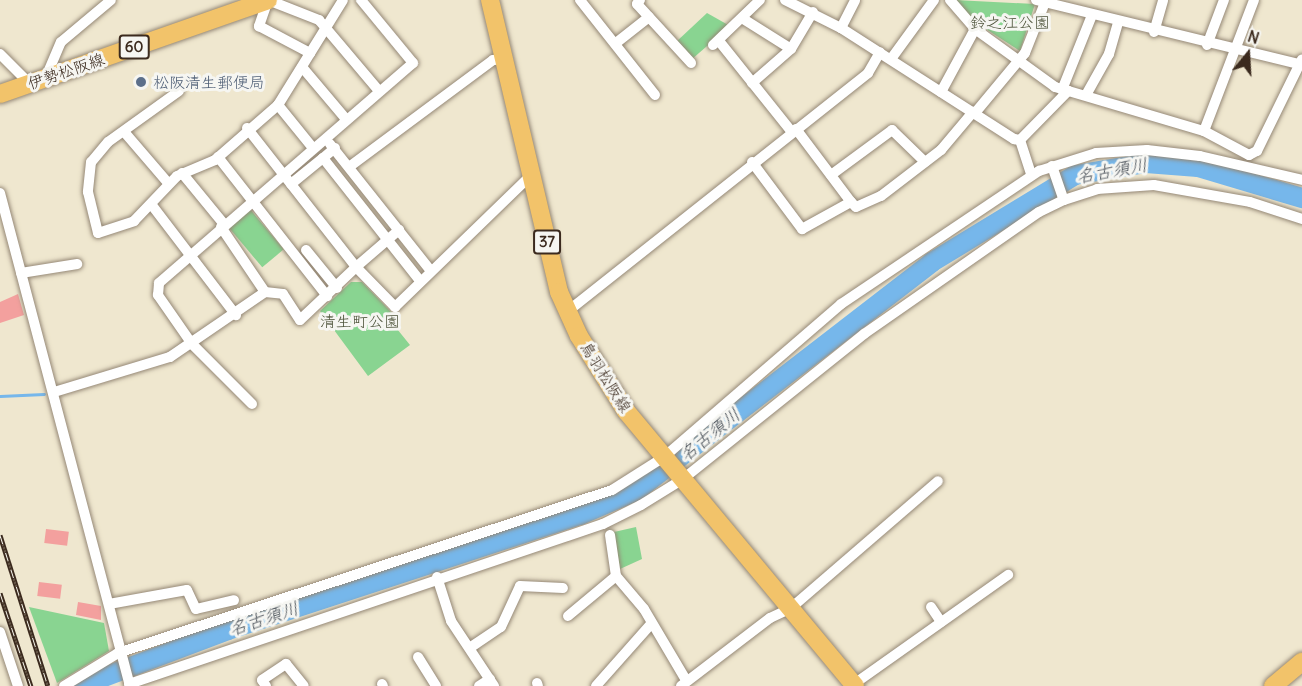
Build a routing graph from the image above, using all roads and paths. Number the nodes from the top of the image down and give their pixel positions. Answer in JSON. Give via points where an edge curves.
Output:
{"nodes":[{"id":1,"x":111,"y":0,"type":"edge"},
{"id":2,"x":268,"y":0,"type":"edge"},
{"id":3,"x":343,"y":0,"type":"edge"},
{"id":4,"x":361,"y":0,"type":"edge"},
{"id":5,"x":490,"y":0,"type":"edge"},
{"id":6,"x":580,"y":0,"type":"edge"},
{"id":7,"x":640,"y":0,"type":"edge"},
{"id":8,"x":760,"y":0,"type":"edge"},
{"id":9,"x":785,"y":0,"type":"edge"},
{"id":10,"x":855,"y":0,"type":"edge"},
{"id":11,"x":934,"y":0,"type":"edge"},
{"id":12,"x":950,"y":0,"type":"edge"},
{"id":13,"x":1162,"y":0,"type":"edge"},
{"id":14,"x":1224,"y":0,"type":"edge"},
{"id":15,"x":1254,"y":0,"type":"edge"},
{"id":16,"x":1042,"y":1,"type":"edge"},
{"id":17,"x":813,"y":12,"type":"junction"},
{"id":18,"x":1092,"y":15,"type":"junction"},
{"id":19,"x":649,"y":17,"type":"junction"},
{"id":20,"x":745,"y":20,"type":"junction"},
{"id":21,"x":1118,"y":21,"type":"junction"},
{"id":22,"x":842,"y":28,"type":"junction"},
{"id":23,"x":975,"y":29,"type":"junction"},
{"id":24,"x":323,"y":31,"type":"junction"},
{"id":25,"x":1154,"y":32,"type":"junction"},
{"id":26,"x":616,"y":43,"type":"junction"},
{"id":27,"x":1208,"y":45,"type":"junction"},
{"id":28,"x":791,"y":49,"type":"junction"},
{"id":29,"x":1234,"y":50,"type":"junction"},
{"id":30,"x":880,"y":52,"type":"junction"},
{"id":31,"x":0,"y":54,"type":"edge"},
{"id":32,"x":310,"y":54,"type":"junction"},
{"id":33,"x":503,"y":59,"type":"junction"},
{"id":34,"x":891,"y":59,"type":"junction"},
{"id":35,"x":1020,"y":61,"type":"junction"},
{"id":36,"x":692,"y":63,"type":"dead end"},
{"id":37,"x":1301,"y":63,"type":"edge"},
{"id":38,"x":302,"y":67,"type":"junction"},
{"id":39,"x":38,"y":80,"type":"junction"},
{"id":40,"x":752,"y":83,"type":"junction"},
{"id":41,"x":178,"y":91,"type":"dead end"},
{"id":42,"x":379,"y":91,"type":"junction"},
{"id":43,"x":1065,"y":91,"type":"junction"},
{"id":44,"x":941,"y":92,"type":"junction"},
{"id":45,"x":0,"y":94,"type":"edge"},
{"id":46,"x":655,"y":95,"type":"dead end"},
{"id":47,"x":1086,"y":95,"type":"junction"},
{"id":48,"x":278,"y":105,"type":"junction"},
{"id":49,"x":974,"y":113,"type":"junction"},
{"id":50,"x":346,"y":119,"type":"junction"},
{"id":51,"x":247,"y":128,"type":"junction"},
{"id":52,"x":794,"y":131,"type":"junction"},
{"id":53,"x":1204,"y":131,"type":"junction"},
{"id":54,"x":126,"y":134,"type":"junction"},
{"id":55,"x":322,"y":138,"type":"junction"},
{"id":56,"x":1020,"y":140,"type":"junction"},
{"id":57,"x":1227,"y":145,"type":"junction"},
{"id":58,"x":312,"y":147,"type":"junction"},
{"id":59,"x":335,"y":148,"type":"junction"},
{"id":60,"x":219,"y":157,"type":"junction"},
{"id":61,"x":323,"y":158,"type":"junction"},
{"id":62,"x":752,"y":162,"type":"junction"},
{"id":63,"x":925,"y":162,"type":"junction"},
{"id":64,"x":1245,"y":165,"type":"junction"},
{"id":65,"x":1052,"y":166,"type":"junction"},
{"id":66,"x":349,"y":167,"type":"junction"},
{"id":67,"x":182,"y":173,"type":"junction"},
{"id":68,"x":284,"y":173,"type":"junction"},
{"id":69,"x":1031,"y":174,"type":"junction"},
{"id":70,"x":531,"y":175,"type":"junction"},
{"id":71,"x":831,"y":175,"type":"junction"},
{"id":72,"x":1302,"y":180,"type":"edge"},
{"id":73,"x":168,"y":183,"type":"junction"},
{"id":74,"x":291,"y":184,"type":"junction"},
{"id":75,"x":0,"y":193,"type":"edge"},
{"id":76,"x":253,"y":199,"type":"junction"},
{"id":77,"x":1064,"y":200,"type":"junction"},
{"id":78,"x":851,"y":202,"type":"junction"},
{"id":79,"x":151,"y":204,"type":"junction"},
{"id":80,"x":1302,"y":219,"type":"edge"},
{"id":81,"x":222,"y":225,"type":"junction"},
{"id":82,"x":399,"y":230,"type":"junction"},
{"id":83,"x":5,"y":232,"type":"edge"},
{"id":84,"x":389,"y":242,"type":"junction"},
{"id":85,"x":306,"y":250,"type":"dead end"},
{"id":86,"x":189,"y":254,"type":"junction"},
{"id":87,"x":77,"y":264,"type":"dead end"},
{"id":88,"x":356,"y":267,"type":"junction"},
{"id":89,"x":431,"y":271,"type":"junction"},
{"id":90,"x":21,"y":273,"type":"junction"},
{"id":91,"x":420,"y":281,"type":"junction"},
{"id":92,"x":337,"y":288,"type":"junction"},
{"id":93,"x":265,"y":292,"type":"junction"},
{"id":94,"x":327,"y":296,"type":"junction"},
{"id":95,"x":568,"y":311,"type":"junction"},
{"id":96,"x":236,"y":315,"type":"junction"},
{"id":97,"x":192,"y":344,"type":"junction"},
{"id":98,"x":54,"y":392,"type":"junction"},
{"id":99,"x":252,"y":404,"type":"dead end"},
{"id":100,"x":664,"y":457,"type":"junction"},
{"id":101,"x":683,"y":479,"type":"junction"},
{"id":102,"x":938,"y":481,"type":"dead end"},
{"id":103,"x":609,"y":535,"type":"dead end"},
{"id":104,"x":1008,"y":575,"type":"dead end"},
{"id":105,"x":616,"y":576,"type":"junction"},
{"id":106,"x":437,"y":577,"type":"junction"},
{"id":107,"x":563,"y":588,"type":"dead end"},
{"id":108,"x":234,"y":600,"type":"dead end"},
{"id":109,"x":110,"y":604,"type":"junction"},
{"id":110,"x":931,"y":607,"type":"dead end"},
{"id":111,"x":791,"y":608,"type":"junction"},
{"id":112,"x":568,"y":616,"type":"dead end"},
{"id":113,"x":941,"y":622,"type":"junction"},
{"id":114,"x":652,"y":623,"type":"junction"},
{"id":115,"x":0,"y":632,"type":"edge"},
{"id":116,"x":471,"y":647,"type":"junction"},
{"id":117,"x":118,"y":653,"type":"junction"},
{"id":118,"x":418,"y":657,"type":"dead end"},
{"id":119,"x":1302,"y":662,"type":"edge"},
{"id":120,"x":492,"y":682,"type":"edge"},
{"id":121,"x":684,"y":683,"type":"edge"},
{"id":122,"x":129,"y":685,"type":"edge"},
{"id":123,"x":855,"y":685,"type":"edge"},
{"id":124,"x":18,"y":686,"type":"edge"},
{"id":125,"x":64,"y":686,"type":"edge"},
{"id":126,"x":266,"y":686,"type":"edge"},
{"id":127,"x":304,"y":686,"type":"edge"},
{"id":128,"x":436,"y":686,"type":"edge"},
{"id":129,"x":479,"y":686,"type":"edge"},
{"id":130,"x":596,"y":686,"type":"edge"},
{"id":131,"x":1273,"y":686,"type":"edge"}],
"edges":[{"from":1,"to":39,"type":"street","via":[[61,42]]},
{"from":2,"to":24,"type":"street","via":[[319,20]]},
{"from":2,"to":32,"type":"street","via":[[259,26]]},
{"from":2,"to":39,"type":"main road","name":"伊勢松阪線","number":"60"},
{"from":3,"to":24,"type":"street"},
{"from":4,"to":42,"type":"street","via":[[413,63]]},
{"from":5,"to":33,"type":"main road","name":"鳥羽松阪線","number":"37"},
{"from":6,"to":26,"type":"street"},
{"from":7,"to":19,"type":"street","via":[[637,4]]},
{"from":8,"to":20,"type":"street"},
{"from":9,"to":17,"type":"street"},
{"from":10,"to":22,"type":"street"},
{"from":11,"to":34,"type":"street"},
{"from":12,"to":23,"type":"street"},
{"from":13,"to":25,"type":"street"},
{"from":14,"to":27,"type":"street"},
{"from":15,"to":29,"type":"street"},
{"from":16,"to":18,"type":"street"},
{"from":16,"to":35,"type":"street"},
{"from":17,"to":22,"type":"street"},
{"from":17,"to":28,"type":"street"},
{"from":18,"to":21,"type":"street"},
{"from":18,"to":43,"type":"street"},
{"from":19,"to":26,"type":"street"},
{"from":19,"to":36,"type":"street"},
{"from":20,"to":28,"type":"street"},
{"from":20,"to":40,"type":"street","via":[[716,43]]},
{"from":21,"to":25,"type":"street"},
{"from":21,"to":47,"type":"street","via":[[1109,54]]},
{"from":22,"to":30,"type":"street"},
{"from":23,"to":35,"type":"street"},
{"from":23,"to":44,"type":"street"},
{"from":24,"to":32,"type":"street"},
{"from":24,"to":42,"type":"street","via":[[334,36]]},
{"from":25,"to":27,"type":"street"},
{"from":26,"to":46,"type":"street"},
{"from":27,"to":29,"type":"street"},
{"from":28,"to":40,"type":"street"},
{"from":29,"to":37,"type":"street"},
{"from":29,"to":53,"type":"street"},
{"from":30,"to":34,"type":"street"},
{"from":30,"to":52,"type":"street","via":[[868,73]]},
{"from":31,"to":39,"type":"street"},
{"from":32,"to":38,"type":"street"},
{"from":33,"to":66,"type":"street","via":[[493,60]]},
{"from":33,"to":70,"type":"main road","name":"鳥羽松阪線","number":"37"},
{"from":34,"to":44,"type":"street"},
{"from":35,"to":43,"type":"street"},
{"from":35,"to":49,"type":"street"},
{"from":37,"to":57,"type":"street","via":[[1257,151],[1249,155]]},
{"from":38,"to":48,"type":"street"},
{"from":38,"to":50,"type":"street"},
{"from":39,"to":45,"type":"main road","name":"伊勢松阪線","number":"60"},
{"from":40,"to":52,"type":"street"},
{"from":41,"to":54,"type":"street"},
{"from":42,"to":50,"type":"street"},
{"from":43,"to":47,"type":"street"},
{"from":43,"to":56,"type":"street"},
{"from":44,"to":49,"type":"street"},
{"from":47,"to":53,"type":"street"},
{"from":48,"to":51,"type":"street"},
{"from":48,"to":58,"type":"street"},
{"from":49,"to":56,"type":"street"},
{"from":49,"to":63,"type":"street"},
{"from":50,"to":55,"type":"street"},
{"from":51,"to":60,"type":"street"},
{"from":51,"to":68,"type":"street"},
{"from":52,"to":62,"type":"street"},
{"from":52,"to":71,"type":"street"},
{"from":53,"to":57,"type":"street"},
{"from":54,"to":73,"type":"street"},
{"from":54,"to":79,"type":"street","via":[[108,142],[91,162],[88,192],[98,233],[134,221]]},
{"from":55,"to":58,"type":"street"},
{"from":55,"to":59,"type":"street"},
{"from":56,"to":69,"type":"street"},
{"from":57,"to":64,"type":"street"},
{"from":58,"to":68,"type":"street"},
{"from":59,"to":61,"type":"street"},
{"from":59,"to":66,"type":"street"},
{"from":60,"to":67,"type":"street"},
{"from":60,"to":76,"type":"street"},
{"from":61,"to":74,"type":"street"},
{"from":61,"to":84,"type":"street"},
{"from":62,"to":78,"type":"street","via":[[802,229]]},
{"from":62,"to":95,"type":"street","via":[[730,180],[731,186]]},
{"from":63,"to":71,"type":"street","via":[[892,130]]},
{"from":63,"to":78,"type":"street","via":[[881,196],[856,207]]},
{"from":64,"to":65,"type":"street","via":[[1134,149]]},
{"from":64,"to":72,"type":"street"},
{"from":65,"to":69,"type":"street"},
{"from":65,"to":77,"type":"street"},
{"from":66,"to":82,"type":"street"},
{"from":67,"to":73,"type":"street"},
{"from":67,"to":81,"type":"street"},
{"from":68,"to":74,"type":"street"},
{"from":68,"to":76,"type":"street"},
{"from":69,"to":100,"type":"street","via":[[818,321]]},
{"from":70,"to":89,"type":"street"},
{"from":70,"to":95,"type":"main road","name":"鳥羽松阪線","number":"37"},
{"from":71,"to":78,"type":"street"},
{"from":73,"to":79,"type":"street"},
{"from":74,"to":88,"type":"street"},
{"from":75,"to":83,"type":"street"},
{"from":76,"to":81,"type":"street"},
{"from":76,"to":94,"type":"street"},
{"from":77,"to":80,"type":"street","via":[[1097,189],[1154,185],[1250,202]]},
{"from":77,"to":101,"type":"street","via":[[1039,212],[864,334]]},
{"from":79,"to":86,"type":"street"},
{"from":81,"to":86,"type":"street"},
{"from":81,"to":93,"type":"street"},
{"from":82,"to":84,"type":"street"},
{"from":82,"to":89,"type":"street"},
{"from":83,"to":90,"type":"street"},
{"from":84,"to":88,"type":"street"},
{"from":84,"to":91,"type":"street"},
{"from":85,"to":92,"type":"street"},
{"from":86,"to":96,"type":"street"},
{"from":86,"to":97,"type":"street","via":[[159,283],[158,295]]},
{"from":87,"to":90,"type":"street"},
{"from":88,"to":91,"type":"street","via":[[395,307]]},
{"from":88,"to":92,"type":"street"},
{"from":89,"to":91,"type":"street"},
{"from":90,"to":98,"type":"street"},
{"from":92,"to":94,"type":"street"},
{"from":93,"to":94,"type":"street","via":[[283,294],[300,320]]},
{"from":93,"to":96,"type":"street"},
{"from":95,"to":100,"type":"main road","name":"鳥羽松阪線","number":"37","via":[[626,411]]},
{"from":96,"to":97,"type":"street"},
{"from":97,"to":98,"type":"street","via":[[170,357]]},
{"from":97,"to":99,"type":"street"},
{"from":98,"to":109,"type":"street"},
{"from":100,"to":101,"type":"main road","name":"鳥羽松阪線","number":"37"},
{"from":100,"to":117,"type":"street","via":[[612,490]]},
{"from":101,"to":106,"type":"street","via":[[603,524]]},
{"from":101,"to":111,"type":"main road","name":"鳥羽松阪線","number":"37"},
{"from":102,"to":111,"type":"street","via":[[826,572]]},
{"from":103,"to":105,"type":"street"},
{"from":104,"to":113,"type":"street"},
{"from":105,"to":112,"type":"street"},
{"from":105,"to":114,"type":"street"},
{"from":106,"to":116,"type":"street","via":[[451,621]]},
{"from":106,"to":122,"type":"street"},
{"from":107,"to":116,"type":"street","via":[[520,586],[501,627]]},
{"from":108,"to":109,"type":"street","via":[[196,609],[187,590]]},
{"from":109,"to":117,"type":"street"},
{"from":110,"to":113,"type":"street"},
{"from":111,"to":121,"type":"street","via":[[770,618]]},
{"from":111,"to":123,"type":"main road","name":"鳥羽松阪線","number":"37"},
{"from":113,"to":123,"type":"street"},
{"from":114,"to":121,"type":"street"},
{"from":114,"to":130,"type":"street"},
{"from":115,"to":124,"type":"street"},
{"from":116,"to":120,"type":"street"},
{"from":117,"to":122,"type":"street"},
{"from":117,"to":125,"type":"street"},
{"from":118,"to":128,"type":"street"},
{"from":119,"to":131,"type":"main road"},
{"from":120,"to":129,"type":"street"},
{"from":126,"to":127,"type":"street","via":[[262,680],[286,664]]}]}
